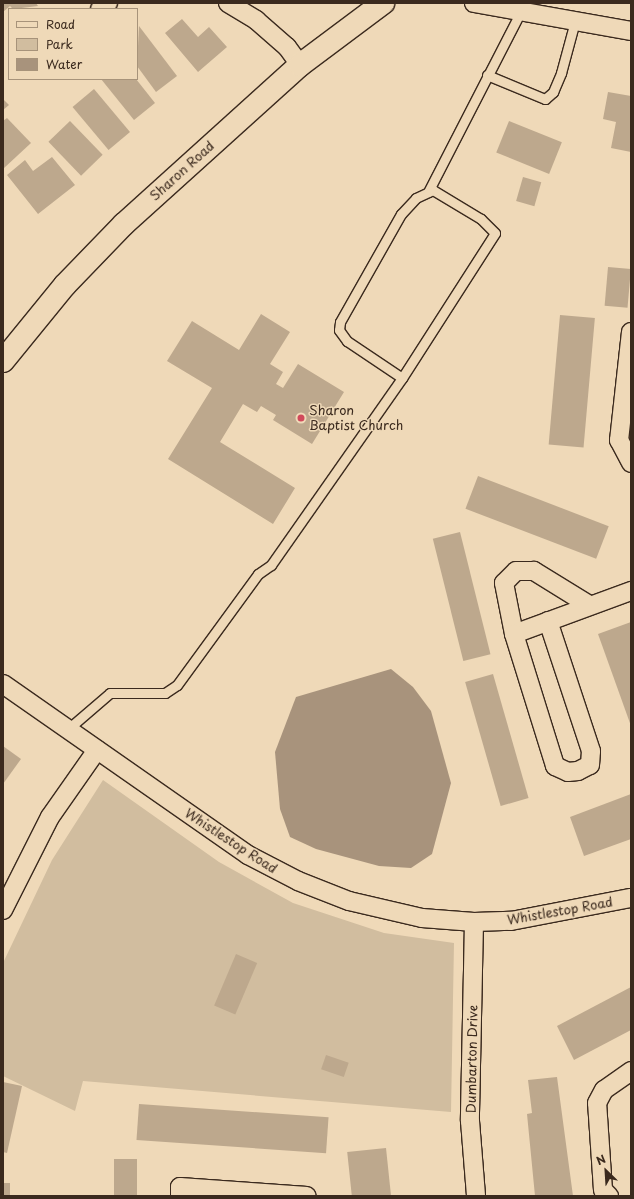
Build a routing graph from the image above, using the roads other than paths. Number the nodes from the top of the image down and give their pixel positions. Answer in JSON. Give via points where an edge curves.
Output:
{"nodes":[{"id":1,"x":228,"y":3,"type":"edge"},
{"id":2,"x":383,"y":3,"type":"edge"},
{"id":3,"x":474,"y":3,"type":"edge"},
{"id":4,"x":521,"y":11,"type":"junction"},
{"id":5,"x":575,"y":21,"type":"junction"},
{"id":6,"x":631,"y":31,"type":"edge"},
{"id":7,"x":300,"y":65,"type":"junction"},
{"id":8,"x":487,"y":75,"type":"junction"},
{"id":9,"x":428,"y":192,"type":"junction"},
{"id":10,"x":631,"y":332,"type":"edge"},
{"id":11,"x":5,"y":355,"type":"edge"},
{"id":12,"x":402,"y":378,"type":"junction"},
{"id":13,"x":628,"y":385,"type":"edge"},
{"id":14,"x":631,"y":463,"type":"edge"},
{"id":15,"x":631,"y":591,"type":"edge"},
{"id":16,"x":589,"y":605,"type":"junction"},
{"id":17,"x":548,"y":621,"type":"junction"},
{"id":18,"x":514,"y":634,"type":"junction"},
{"id":19,"x":3,"y":684,"type":"edge"},
{"id":20,"x":68,"y":730,"type":"junction"},
{"id":21,"x":97,"y":750,"type":"junction"},
{"id":22,"x":631,"y":898,"type":"edge"},
{"id":23,"x":3,"y":910,"type":"edge"},
{"id":24,"x":474,"y":922,"type":"junction"},
{"id":25,"x":631,"y":1071,"type":"edge"},
{"id":26,"x":180,"y":1196,"type":"edge"},
{"id":27,"x":307,"y":1196,"type":"edge"},
{"id":28,"x":476,"y":1196,"type":"edge"},
{"id":29,"x":609,"y":1196,"type":"edge"}],
"edges":[{"from":1,"to":7,"type":"street","via":[[256,20],[287,47]]},
{"from":2,"to":7,"type":"main road","name":"Sharon Road"},
{"from":3,"to":4,"type":"street"},
{"from":4,"to":5,"type":"street"},
{"from":4,"to":8,"type":"lane"},
{"from":5,"to":6,"type":"street"},
{"from":5,"to":8,"type":"lane","via":[[561,73],[553,92],[545,99]]},
{"from":7,"to":11,"type":"main road","name":"Sharon Road","via":[[124,224],[65,285]]},
{"from":8,"to":9,"type":"lane"},
{"from":9,"to":12,"type":"lane","via":[[416,198],[401,214],[340,322],[339,330],[348,341]]},
{"from":9,"to":12,"type":"lane","via":[[433,190],[481,220],[495,233]]},
{"from":10,"to":13,"type":"street"},
{"from":12,"to":20,"type":"lane","via":[[271,565],[258,574],[177,685],[165,693],[110,693]]},
{"from":13,"to":14,"type":"street","via":[[619,440]]},
{"from":15,"to":16,"type":"street"},
{"from":16,"to":17,"type":"street"},
{"from":16,"to":18,"type":"street","via":[[534,571],[516,570],[504,583]]},
{"from":17,"to":18,"type":"street"},
{"from":17,"to":18,"type":"street","via":[[590,751],[590,765],[578,771],[568,772],[555,766]]},
{"from":19,"to":20,"type":"street","name":"Whistlestop Road"},
{"from":20,"to":21,"type":"street","name":"Whistlestop Road"},
{"from":21,"to":23,"type":"street","via":[[50,817]]},
{"from":21,"to":24,"type":"street","name":"Whistlestop Road","via":[[230,843],[298,881],[387,912]]},
{"from":22,"to":24,"type":"street","name":"Whistlestop Road","via":[[511,921]]},
{"from":24,"to":28,"type":"street","name":"Dumbarton Drive","via":[[470,1121]]},
{"from":25,"to":29,"type":"street","via":[[604,1090],[596,1103],[602,1190]]},
{"from":26,"to":27,"type":"street","via":[[180,1187]]}]}
